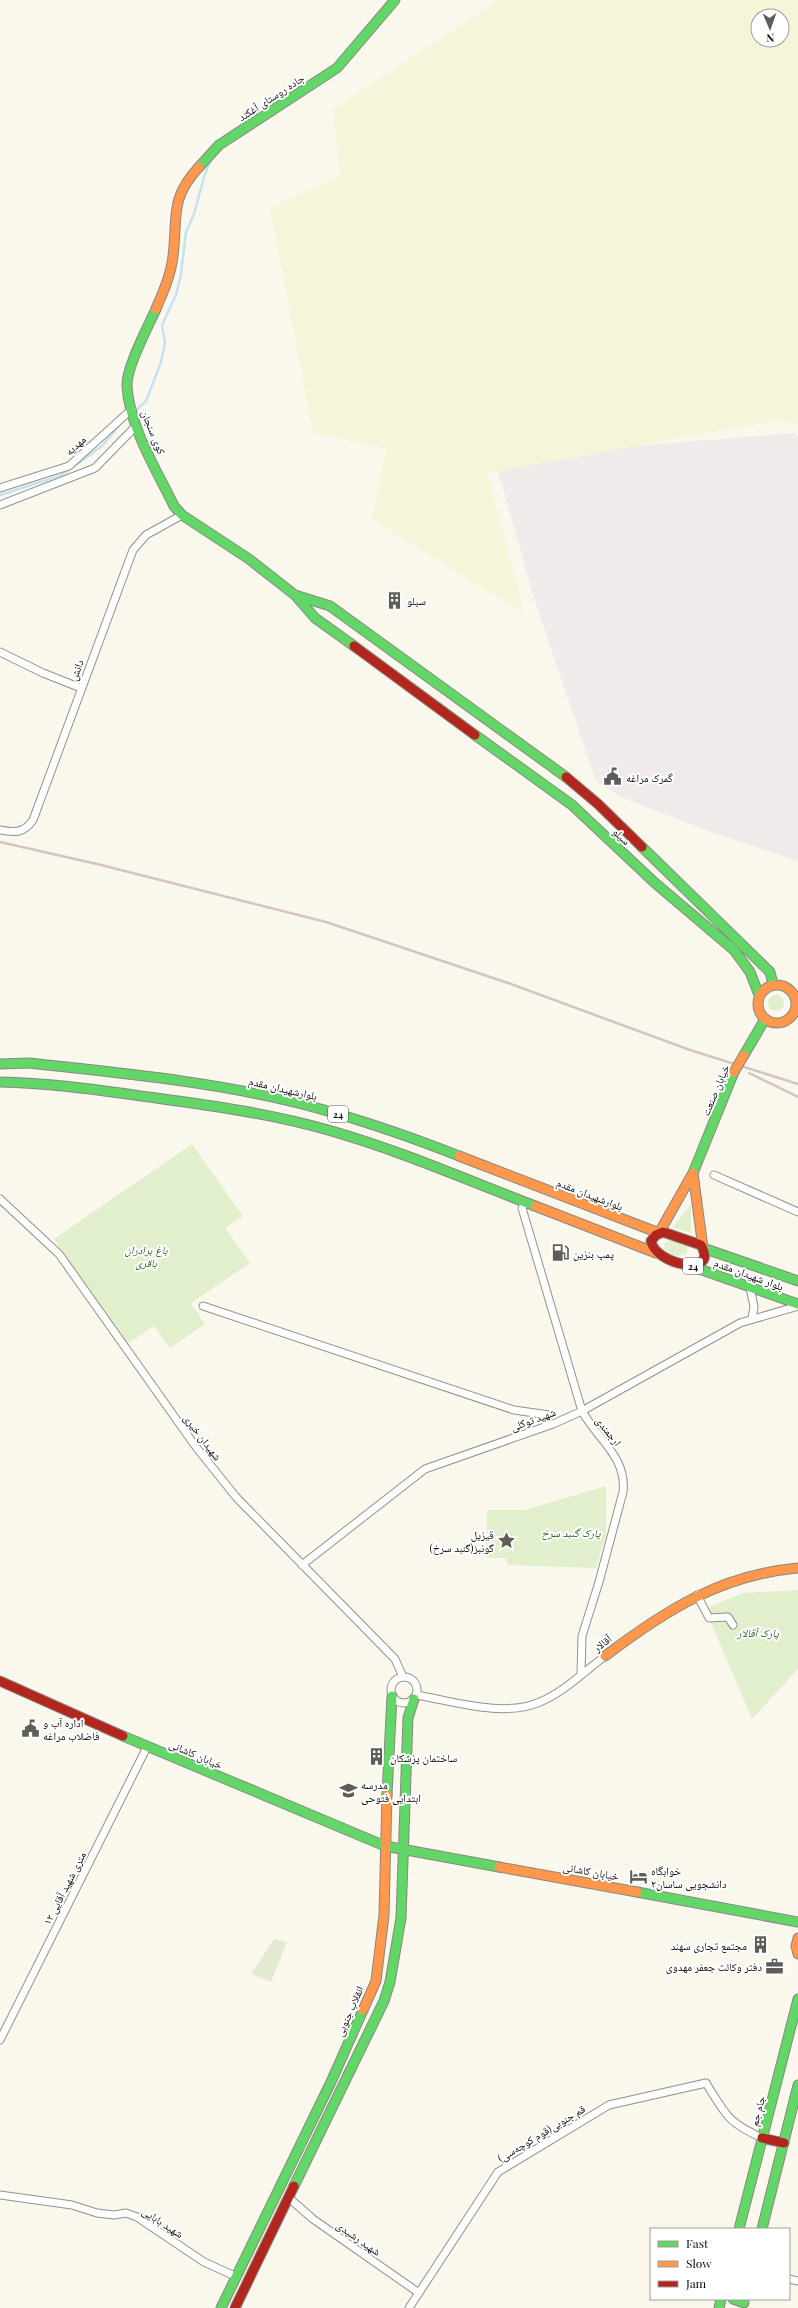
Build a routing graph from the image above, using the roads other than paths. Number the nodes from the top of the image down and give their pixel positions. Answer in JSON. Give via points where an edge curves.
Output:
{"nodes":[{"id":1,"x":395,"y":0,"type":"edge"},
{"id":2,"x":174,"y":222,"type":"joint"},
{"id":3,"x":132,"y":411,"type":"junction"},
{"id":4,"x":136,"y":426,"type":"junction"},
{"id":5,"x":0,"y":488,"type":"edge"},
{"id":6,"x":0,"y":505,"type":"edge"},
{"id":7,"x":182,"y":515,"type":"junction"},
{"id":8,"x":295,"y":595,"type":"junction"},
{"id":9,"x":0,"y":652,"type":"edge"},
{"id":10,"x":81,"y":688,"type":"junction"},
{"id":11,"x":598,"y":804,"type":"junction"},
{"id":12,"x":583,"y":814,"type":"junction"},
{"id":13,"x":0,"y":830,"type":"edge"},
{"id":14,"x":716,"y":920,"type":"junction"},
{"id":15,"x":710,"y":929,"type":"junction"},
{"id":16,"x":773,"y":984,"type":"junction"},
{"id":17,"x":759,"y":995,"type":"junction"},
{"id":18,"x":796,"y":996,"type":"edge"},
{"id":19,"x":765,"y":1019,"type":"junction"},
{"id":20,"x":0,"y":1064,"type":"edge"},
{"id":21,"x":0,"y":1082,"type":"edge"},
{"id":22,"x":693,"y":1173,"type":"junction"},
{"id":23,"x":714,"y":1175,"type":"dead end"},
{"id":24,"x":0,"y":1199,"type":"edge"},
{"id":25,"x":525,"y":1203,"type":"junction"},
{"id":26,"x":798,"y":1212,"type":"edge"},
{"id":27,"x":660,"y":1233,"type":"junction"},
{"id":28,"x":703,"y":1248,"type":"junction"},
{"id":29,"x":656,"y":1253,"type":"junction"},
{"id":30,"x":691,"y":1266,"type":"junction"},
{"id":31,"x":798,"y":1281,"type":"edge"},
{"id":32,"x":750,"y":1287,"type":"junction"},
{"id":33,"x":798,"y":1305,"type":"edge"},
{"id":34,"x":203,"y":1306,"type":"dead end"},
{"id":35,"x":752,"y":1318,"type":"junction"},
{"id":36,"x":582,"y":1411,"type":"junction"},
{"id":37,"x":549,"y":1415,"type":"dead end"},
{"id":38,"x":302,"y":1565,"type":"junction"},
{"id":39,"x":798,"y":1568,"type":"edge"},
{"id":40,"x":697,"y":1595,"type":"junction"},
{"id":41,"x":733,"y":1626,"type":"dead end"},
{"id":42,"x":605,"y":1656,"type":"joint"},
{"id":43,"x":581,"y":1674,"type":"junction"},
{"id":44,"x":403,"y":1677,"type":"junction"},
{"id":45,"x":0,"y":1681,"type":"edge"},
{"id":46,"x":392,"y":1696,"type":"junction"},
{"id":47,"x":415,"y":1697,"type":"junction"},
{"id":48,"x":148,"y":1746,"type":"junction"},
{"id":49,"x":385,"y":1846,"type":"junction"},
{"id":50,"x":403,"y":1849,"type":"junction"},
{"id":51,"x":384,"y":1915,"type":"junction"},
{"id":52,"x":401,"y":1918,"type":"junction"},
{"id":53,"x":798,"y":1922,"type":"edge"},
{"id":54,"x":798,"y":1938,"type":"edge"},
{"id":55,"x":798,"y":1954,"type":"edge"},
{"id":56,"x":798,"y":1999,"type":"edge"},
{"id":57,"x":0,"y":2040,"type":"edge"},
{"id":58,"x":798,"y":2085,"type":"edge"},
{"id":59,"x":321,"y":2102,"type":"junction"},
{"id":60,"x":332,"y":2108,"type":"junction"},
{"id":61,"x":762,"y":2138,"type":"junction"},
{"id":62,"x":784,"y":2143,"type":"junction"},
{"id":63,"x":0,"y":2195,"type":"edge"},
{"id":64,"x":289,"y":2198,"type":"junction"},
{"id":65,"x":739,"y":2228,"type":"edge"},
{"id":66,"x":762,"y":2228,"type":"edge"},
{"id":67,"x":237,"y":2277,"type":"junction"},
{"id":68,"x":419,"y":2293,"type":"junction"},
{"id":69,"x":221,"y":2308,"type":"edge"},
{"id":70,"x":235,"y":2308,"type":"edge"},
{"id":71,"x":409,"y":2308,"type":"edge"}],
"edges":[{"from":1,"to":2,"type":"street","name":"جاده روستای آغکند","via":[[337,68],[219,145],[194,172],[181,191]]},
{"from":2,"to":3,"type":"street","name":"کوی سنجان","via":[[173,256],[166,285],[130,370],[127,393]]},
{"from":3,"to":4,"type":"street","name":"کوی سنجان"},
{"from":3,"to":5,"type":"street","name":"مهدیه","via":[[69,466]]},
{"from":4,"to":6,"type":"street","via":[[95,468]]},
{"from":4,"to":7,"type":"street","name":"کوی سنجان","via":[[174,506]]},
{"from":7,"to":8,"type":"street","name":"کوی سنجان","via":[[249,559]]},
{"from":7,"to":10,"type":"street","name":"دانش","via":[[146,535],[133,550]]},
{"from":8,"to":11,"type":"street","name":"سیلو","via":[[330,606],[563,775]]},
{"from":8,"to":12,"type":"street","name":"سیلو","via":[[315,618],[549,786]]},
{"from":9,"to":10,"type":"street"},
{"from":10,"to":13,"type":"street","name":"دانش","via":[[33,820],[20,832]]},
{"from":11,"to":12,"type":"street"},
{"from":11,"to":14,"type":"street","name":"سیلو"},
{"from":12,"to":15,"type":"street","name":"سیلو","via":[[655,883]]},
{"from":14,"to":15,"type":"street"},
{"from":14,"to":16,"type":"street","name":"سیلو","via":[[770,972]]},
{"from":15,"to":17,"type":"street","name":"سیلو","via":[[734,950],[750,972]]},
{"from":16,"to":17,"type":"street","via":[[767,986]]},
{"from":16,"to":18,"type":"street","via":[[785,986]]},
{"from":17,"to":19,"type":"street","via":[[757,1007]]},
{"from":18,"to":19,"type":"street","via":[[795,1009],[788,1020],[775,1023]]},
{"from":19,"to":22,"type":"street","name":"خیابان صنعت","bridge":true,"via":[[734,1072]]},
{"from":20,"to":27,"type":"street","name":"بلوارشهیدان مقدم","number":"24","via":[[29,1063],[81,1069],[237,1090],[298,1103],[394,1131]]},
{"from":21,"to":25,"type":"street","number":"24","via":[[91,1089],[243,1110],[328,1130],[389,1150]]},
{"from":22,"to":27,"type":"street","name":"خیابان صنعت"},
{"from":22,"to":28,"type":"street","name":"خیابان صنعت"},
{"from":23,"to":26,"type":"street"},
{"from":24,"to":38,"type":"street","name":"شهیدان خیری","via":[[59,1254],[198,1451],[236,1497]]},
{"from":25,"to":29,"type":"street","number":"24"},
{"from":25,"to":36,"type":"street","name":"ارجمندی","via":[[522,1208]]},
{"from":27,"to":28,"type":"street","number":"24","via":[[668,1233],[697,1243]]},
{"from":27,"to":29,"type":"street","name":"خیابان صنعت","via":[[653,1237],[651,1244]]},
{"from":28,"to":30,"type":"street","number":"24","via":[[704,1260],[698,1265]]},
{"from":28,"to":31,"type":"street","name":"بلوار شهیدان مقدم","number":"24"},
{"from":29,"to":30,"type":"street","number":"24"},
{"from":30,"to":32,"type":"street","name":"بلوار شهیدان مقدم","number":"24"},
{"from":32,"to":33,"type":"street","name":"بلوار شهیدان مقدم","number":"24"},
{"from":32,"to":35,"type":"street","via":[[754,1307]]},
{"from":33,"to":35,"type":"street","name":"شهید توکلی"},
{"from":34,"to":37,"type":"street","via":[[514,1410]]},
{"from":35,"to":36,"type":"street","name":"شهید توکلی"},
{"from":36,"to":38,"type":"street","name":"شهید توکلی","via":[[553,1424],[425,1469]]},
{"from":36,"to":43,"type":"street","name":"ارجمندی","via":[[591,1427],[620,1464],[625,1478],[599,1582],[582,1636]]},
{"from":38,"to":44,"type":"street","name":"شهیدان خیری","via":[[395,1659]]},
{"from":39,"to":40,"type":"street","name":"آقالار","via":[[777,1568],[736,1578]]},
{"from":40,"to":41,"type":"street","via":[[709,1618],[728,1617]]},
{"from":40,"to":42,"type":"street","name":"آقالار","via":[[638,1630]]},
{"from":42,"to":43,"type":"street","name":"آقالار"},
{"from":43,"to":47,"type":"street","name":"آقالار","via":[[539,1703],[520,1707],[477,1707]]},
{"from":44,"to":46,"type":"street","via":[[392,1684]]},
{"from":44,"to":47,"type":"street","via":[[415,1682]]},
{"from":45,"to":48,"type":"street","name":"خیابان کاشانی"},
{"from":46,"to":47,"type":"street","via":[[402,1704]]},
{"from":46,"to":49,"type":"street","name":"انقلاب جنوبی"},
{"from":47,"to":50,"type":"street","via":[[408,1718]]},
{"from":48,"to":49,"type":"street","name":"خیابان کاشانی"},
{"from":48,"to":57,"type":"street","name":"۱۲ متری شهید آقایی"},
{"from":49,"to":50,"type":"street","name":"خیابان کاشانی"},
{"from":49,"to":51,"type":"street","name":"انقلاب جنوبی"},
{"from":50,"to":52,"type":"street"},
{"from":50,"to":53,"type":"street","name":"خیابان کاشانی"},
{"from":51,"to":52,"type":"street","via":[[394,1912]]},
{"from":51,"to":59,"type":"street","name":"انقلاب جنوبی","via":[[376,1981]]},
{"from":52,"to":60,"type":"street","via":[[384,2001]]},
{"from":54,"to":55,"type":"street"},
{"from":56,"to":61,"type":"street","name":"جام جم"},
{"from":58,"to":62,"type":"street"},
{"from":59,"to":60,"type":"street"},
{"from":59,"to":67,"type":"street","name":"انقلاب جنوبی"},
{"from":60,"to":64,"type":"street"},
{"from":61,"to":62,"type":"street"},
{"from":61,"to":65,"type":"street","name":"جام جم"},
{"from":61,"to":68,"type":"street","name":"قم جنوبی(قوم کوچه‌سی)","via":[[738,2126],[726,2116],[706,2083],[609,2106],[498,2172]]},
{"from":62,"to":66,"type":"street"},
{"from":63,"to":67,"type":"street","name":"شهید بابایی","via":[[72,2204],[97,2213],[126,2213],[137,2217],[204,2262]]},
{"from":64,"to":68,"type":"street","name":"شهید رشیدی","via":[[313,2219]]},
{"from":64,"to":70,"type":"street"},
{"from":67,"to":69,"type":"street","name":"انقلاب جنوبی"},
{"from":68,"to":71,"type":"street","name":"قم جنوبی(قوم کوچه‌سی)"}]}
